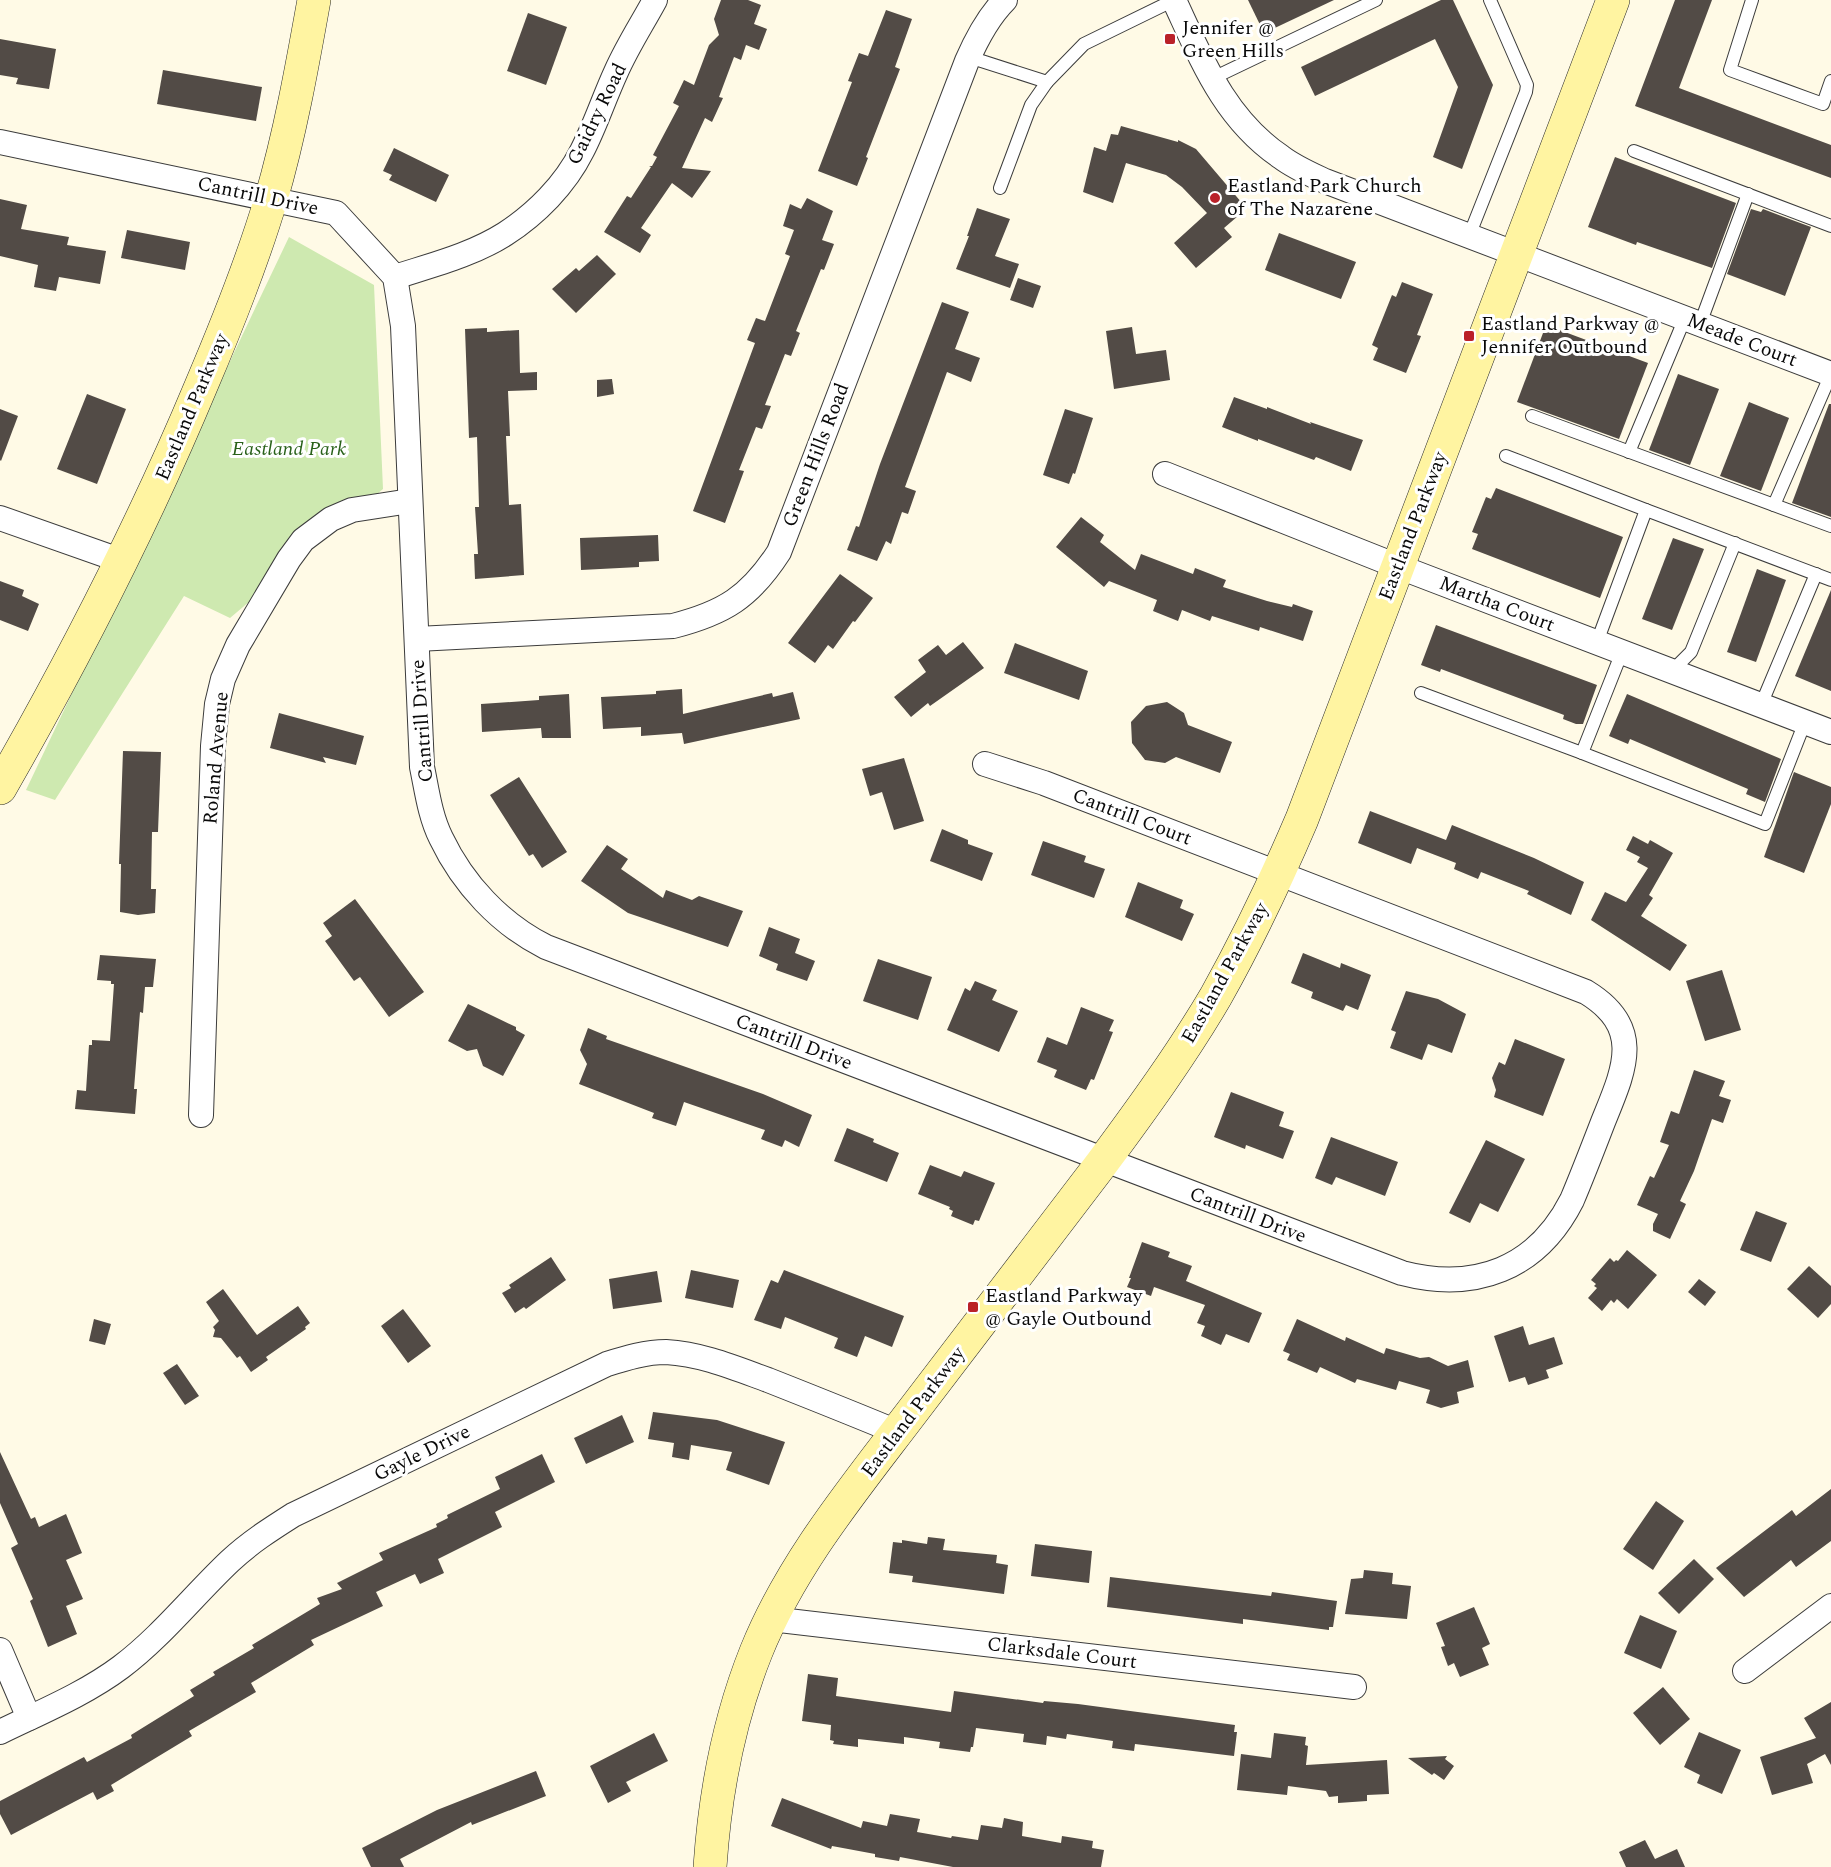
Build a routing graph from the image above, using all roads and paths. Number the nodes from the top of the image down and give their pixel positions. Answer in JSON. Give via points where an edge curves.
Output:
{"nodes":[{"id":1,"x":314,"y":0,"type":"edge"},
{"id":2,"x":655,"y":0,"type":"edge"},
{"id":3,"x":1005,"y":0,"type":"edge"},
{"id":4,"x":1376,"y":0,"type":"edge"},
{"id":5,"x":1490,"y":0,"type":"edge"},
{"id":6,"x":1613,"y":0,"type":"edge"},
{"id":7,"x":1752,"y":0,"type":"edge"},
{"id":8,"x":1179,"y":2,"type":"edge"},
{"id":9,"x":969,"y":57,"type":"junction"},
{"id":10,"x":1211,"y":79,"type":"junction"},
{"id":11,"x":1831,"y":81,"type":"edge"},
{"id":12,"x":1047,"y":82,"type":"junction"},
{"id":13,"x":0,"y":142,"type":"edge"},
{"id":14,"x":1635,"y":151,"type":"dead end"},
{"id":15,"x":1000,"y":188,"type":"dead end"},
{"id":16,"x":1748,"y":194,"type":"junction"},
{"id":17,"x":271,"y":198,"type":"junction"},
{"id":18,"x":1831,"y":226,"type":"edge"},
{"id":19,"x":1469,"y":236,"type":"junction"},
{"id":20,"x":1518,"y":255,"type":"junction"},
{"id":21,"x":395,"y":278,"type":"junction"},
{"id":22,"x":1693,"y":321,"type":"junction"},
{"id":23,"x":1831,"y":374,"type":"edge"},
{"id":24,"x":1532,"y":416,"type":"dead end"},
{"id":25,"x":1629,"y":452,"type":"junction"},
{"id":26,"x":1506,"y":456,"type":"dead end"},
{"id":27,"x":1165,"y":474,"type":"dead end"},
{"id":28,"x":410,"y":501,"type":"junction"},
{"id":29,"x":1774,"y":506,"type":"junction"},
{"id":30,"x":1646,"y":510,"type":"junction"},
{"id":31,"x":0,"y":518,"type":"edge"},
{"id":32,"x":1831,"y":526,"type":"edge"},
{"id":33,"x":1735,"y":543,"type":"junction"},
{"id":34,"x":122,"y":561,"type":"junction"},
{"id":35,"x":1397,"y":566,"type":"junction"},
{"id":36,"x":1816,"y":574,"type":"junction"},
{"id":37,"x":1831,"y":580,"type":"edge"},
{"id":38,"x":417,"y":639,"type":"junction"},
{"id":39,"x":1597,"y":642,"type":"junction"},
{"id":40,"x":1622,"y":652,"type":"junction"},
{"id":41,"x":1672,"y":671,"type":"junction"},
{"id":42,"x":1421,"y":693,"type":"dead end"},
{"id":43,"x":1761,"y":705,"type":"junction"},
{"id":44,"x":1805,"y":722,"type":"junction"},
{"id":45,"x":1831,"y":732,"type":"edge"},
{"id":46,"x":1582,"y":753,"type":"junction"},
{"id":47,"x":985,"y":764,"type":"dead end"},
{"id":48,"x":0,"y":788,"type":"edge"},
{"id":49,"x":1279,"y":874,"type":"junction"},
{"id":50,"x":201,"y":1115,"type":"dead end"},
{"id":51,"x":1105,"y":1160,"type":"junction"},
{"id":52,"x":897,"y":1432,"type":"junction"},
{"id":53,"x":1831,"y":1606,"type":"edge"},
{"id":54,"x":771,"y":1619,"type":"junction"},
{"id":55,"x":0,"y":1650,"type":"edge"},
{"id":56,"x":1745,"y":1671,"type":"dead end"},
{"id":57,"x":1354,"y":1687,"type":"dead end"},
{"id":58,"x":29,"y":1718,"type":"junction"},
{"id":59,"x":0,"y":1732,"type":"edge"},
{"id":60,"x":710,"y":1867,"type":"edge"}],
"edges":[{"from":1,"to":17,"type":"street","name":"Eastland Parkway","via":[[296,101]]},
{"from":2,"to":21,"type":"street","name":"Gaidry Road","via":[[616,71],[582,152],[548,198],[504,234]]},
{"from":3,"to":9,"type":"street","name":"Green Hills Road","via":[[981,32]]},
{"from":4,"to":10,"type":"lane"},
{"from":5,"to":19,"type":"lane","via":[[1527,85]]},
{"from":6,"to":20,"type":"street","name":"Eastland Parkway"},
{"from":7,"to":11,"type":"lane","via":[[1730,70],[1823,104]]},
{"from":8,"to":10,"type":"street","name":"Meade Court"},
{"from":8,"to":12,"type":"lane","via":[[1084,44]]},
{"from":9,"to":12,"type":"lane"},
{"from":9,"to":38,"type":"street","name":"Green Hills Road","via":[[779,552],[747,593],[701,619],[673,626]]},
{"from":10,"to":19,"type":"street","name":"Meade Court","via":[[1239,120],[1281,158],[1325,181]]},
{"from":12,"to":15,"type":"lane","via":[[1031,105]]},
{"from":13,"to":17,"type":"street","name":"Cantrill Drive"},
{"from":14,"to":16,"type":"lane"},
{"from":16,"to":18,"type":"lane"},
{"from":16,"to":22,"type":"lane"},
{"from":17,"to":21,"type":"street","name":"Cantrill Drive","via":[[336,213]]},
{"from":17,"to":34,"type":"street","name":"Eastland Parkway","via":[[228,322]]},
{"from":19,"to":20,"type":"street","name":"Meade Court"},
{"from":20,"to":22,"type":"street","name":"Meade Court"},
{"from":20,"to":35,"type":"street","name":"Eastland Parkway"},
{"from":21,"to":28,"type":"street","name":"Cantrill Drive","via":[[403,326]]},
{"from":22,"to":23,"type":"street","name":"Meade Court"},
{"from":22,"to":25,"type":"lane"},
{"from":23,"to":29,"type":"lane"},
{"from":24,"to":25,"type":"lane"},
{"from":25,"to":29,"type":"lane"},
{"from":26,"to":30,"type":"lane"},
{"from":27,"to":35,"type":"street","name":"Martha Court"},
{"from":28,"to":38,"type":"street","name":"Cantrill Drive"},
{"from":28,"to":50,"type":"street","name":"Roland Avenue","via":[[352,510],[331,519],[303,540],[238,645],[223,679],[213,746]]},
{"from":29,"to":32,"type":"lane"},
{"from":30,"to":33,"type":"lane"},
{"from":30,"to":39,"type":"lane"},
{"from":31,"to":34,"type":"street"},
{"from":33,"to":36,"type":"lane"},
{"from":33,"to":41,"type":"lane","via":[[1691,652]]},
{"from":34,"to":48,"type":"street","name":"Eastland Parkway"},
{"from":35,"to":39,"type":"street","name":"Martha Court"},
{"from":35,"to":49,"type":"street","name":"Eastland Parkway"},
{"from":36,"to":37,"type":"lane"},
{"from":36,"to":43,"type":"lane"},
{"from":38,"to":51,"type":"street","name":"Cantrill Drive","via":[[422,767],[429,806],[456,866],[510,925],[546,947]]},
{"from":39,"to":40,"type":"street","name":"Martha Court"},
{"from":40,"to":41,"type":"street","name":"Martha Court"},
{"from":40,"to":46,"type":"lane"},
{"from":41,"to":43,"type":"street","name":"Martha Court"},
{"from":42,"to":46,"type":"lane"},
{"from":43,"to":44,"type":"street","name":"Martha Court"},
{"from":44,"to":45,"type":"street","name":"Martha Court"},
{"from":44,"to":46,"type":"lane","via":[[1765,824]]},
{"from":47,"to":49,"type":"street","name":"Cantrill Court"},
{"from":49,"to":51,"type":"street","name":"Eastland Parkway","via":[[1215,998]]},
{"from":49,"to":51,"type":"street","name":"Cantrill Drive","via":[[1586,992],[1616,1019],[1625,1062],[1562,1220],[1540,1246],[1492,1273],[1472,1279],[1427,1280]]},
{"from":51,"to":52,"type":"street","name":"Eastland Parkway"},
{"from":52,"to":54,"type":"street","name":"Eastland Parkway","via":[[809,1551]]},
{"from":52,"to":58,"type":"street","name":"Gayle Drive","via":[[695,1355],[664,1352],[607,1364],[293,1515],[254,1540],[121,1667]]},
{"from":53,"to":56,"type":"street"},
{"from":54,"to":57,"type":"street","name":"Clarksdale Court"},
{"from":54,"to":60,"type":"street","name":"Eastland Parkway","via":[[732,1723],[717,1788]]},
{"from":55,"to":58,"type":"street"},
{"from":58,"to":59,"type":"street","name":"Gayle Drive"}]}
